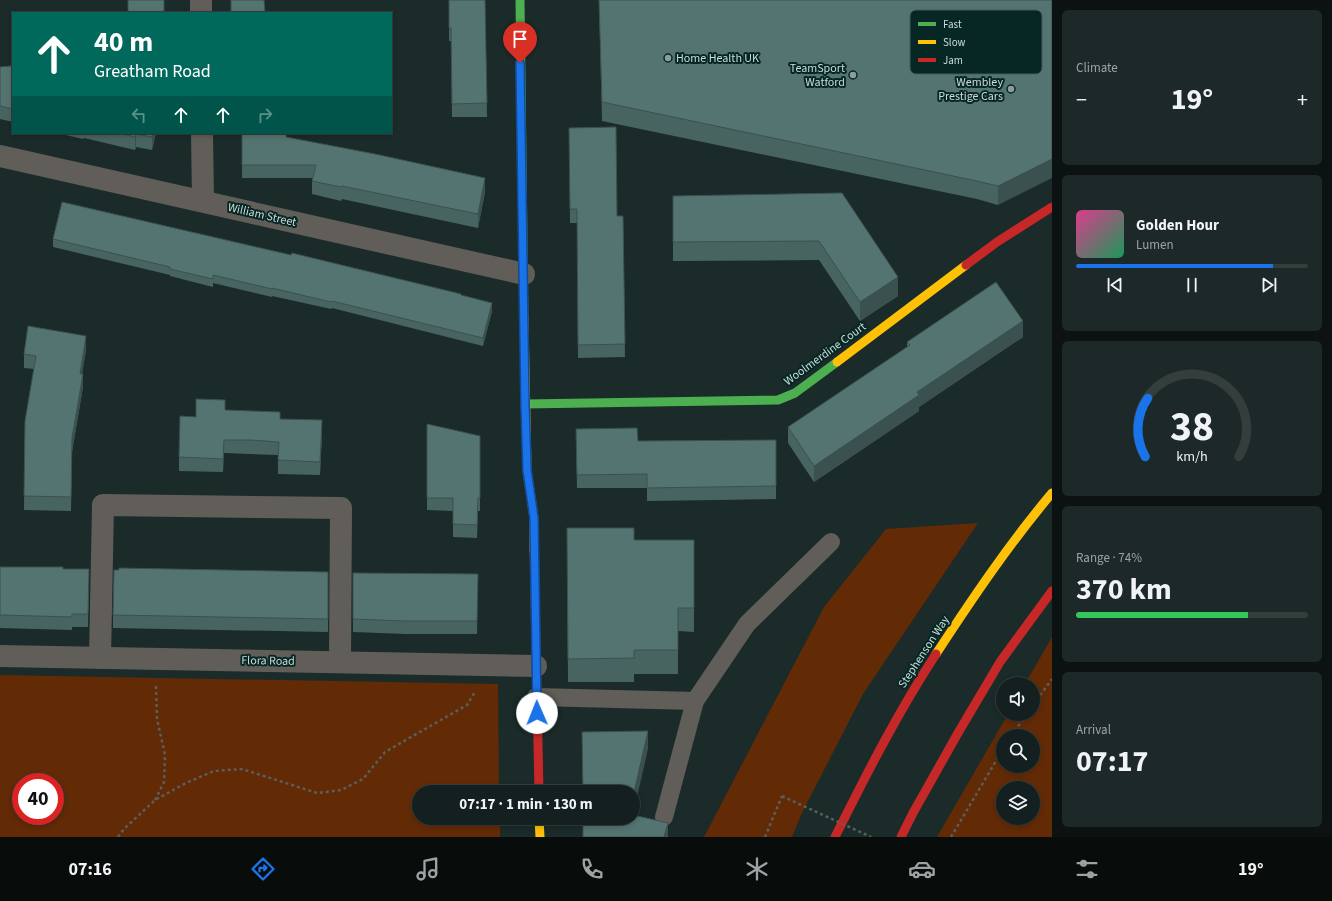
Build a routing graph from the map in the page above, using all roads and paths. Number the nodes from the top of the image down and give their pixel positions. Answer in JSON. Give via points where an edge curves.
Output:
{"nodes":[{"id":1,"x":201,"y":0,"type":"edge"},
{"id":2,"x":520,"y":0,"type":"edge"},
{"id":3,"x":201,"y":12,"type":"edge"},
{"id":4,"x":202,"y":134,"type":"edge"},
{"id":5,"x":0,"y":156,"type":"edge"},
{"id":6,"x":203,"y":201,"type":"junction"},
{"id":7,"x":1052,"y":207,"type":"edge"},
{"id":8,"x":524,"y":274,"type":"junction"},
{"id":9,"x":525,"y":404,"type":"junction"},
{"id":10,"x":1052,"y":493,"type":"edge"},
{"id":11,"x":831,"y":542,"type":"dead end"},
{"id":12,"x":1052,"y":591,"type":"edge"},
{"id":13,"x":0,"y":656,"type":"edge"},
{"id":14,"x":100,"y":658,"type":"junction"},
{"id":15,"x":155,"y":659,"type":"junction"},
{"id":16,"x":340,"y":662,"type":"junction"},
{"id":17,"x":492,"y":665,"type":"junction"},
{"id":18,"x":536,"y":666,"type":"junction"},
{"id":19,"x":1052,"y":679,"type":"edge"},
{"id":20,"x":1040,"y":695,"type":"edge"},
{"id":21,"x":536,"y":697,"type":"junction"},
{"id":22,"x":695,"y":701,"type":"junction"},
{"id":23,"x":996,"y":761,"type":"edge"},
{"id":24,"x":539,"y":785,"type":"edge"},
{"id":25,"x":155,"y":800,"type":"junction"},
{"id":26,"x":664,"y":817,"type":"dead end"},
{"id":27,"x":539,"y":825,"type":"edge"},
{"id":28,"x":118,"y":837,"type":"edge"},
{"id":29,"x":540,"y":837,"type":"edge"},
{"id":30,"x":765,"y":837,"type":"edge"},
{"id":31,"x":835,"y":837,"type":"edge"},
{"id":32,"x":870,"y":837,"type":"edge"},
{"id":33,"x":901,"y":837,"type":"edge"},
{"id":34,"x":951,"y":837,"type":"edge"}],
"edges":[{"from":1,"to":3,"type":"street"},
{"from":2,"to":8,"type":"street"},
{"from":4,"to":6,"type":"street"},
{"from":5,"to":6,"type":"street","name":"William Street"},
{"from":6,"to":8,"type":"street","name":"William Street"},
{"from":7,"to":9,"type":"street","name":"Woolmerdine Court","via":[[997,242],[795,393],[778,400]]},
{"from":8,"to":9,"type":"street"},
{"from":9,"to":18,"type":"street","via":[[527,470],[534,518]]},
{"from":10,"to":31,"type":"street","name":"Stephenson Way","via":[[984,581],[914,689],[864,777]]},
{"from":11,"to":22,"type":"lane","via":[[746,624]]},
{"from":12,"to":33,"type":"street","via":[[1000,662]]},
{"from":13,"to":14,"type":"street","name":"Flora Road"},
{"from":14,"to":15,"type":"street","name":"Flora Road"},
{"from":14,"to":16,"type":"street","via":[[103,505],[341,508]]},
{"from":15,"to":16,"type":"street","name":"Flora Road"},
{"from":15,"to":25,"type":"path","via":[[157,719],[165,755],[164,782]]},
{"from":16,"to":17,"type":"street","name":"Flora Road"},
{"from":17,"to":18,"type":"street","name":"Flora Road"},
{"from":17,"to":25,"type":"path","via":[[467,705],[384,752],[363,779],[340,790],[317,792],[242,769],[214,771]]},
{"from":18,"to":21,"type":"street"},
{"from":19,"to":20,"type":"path"},
{"from":21,"to":22,"type":"lane"},
{"from":21,"to":24,"type":"street"},
{"from":22,"to":26,"type":"lane"},
{"from":23,"to":34,"type":"path"},
{"from":25,"to":28,"type":"path","via":[[124,828]]},
{"from":27,"to":29,"type":"street"},
{"from":30,"to":32,"type":"path","bridge":true,"via":[[782,796]]}]}
